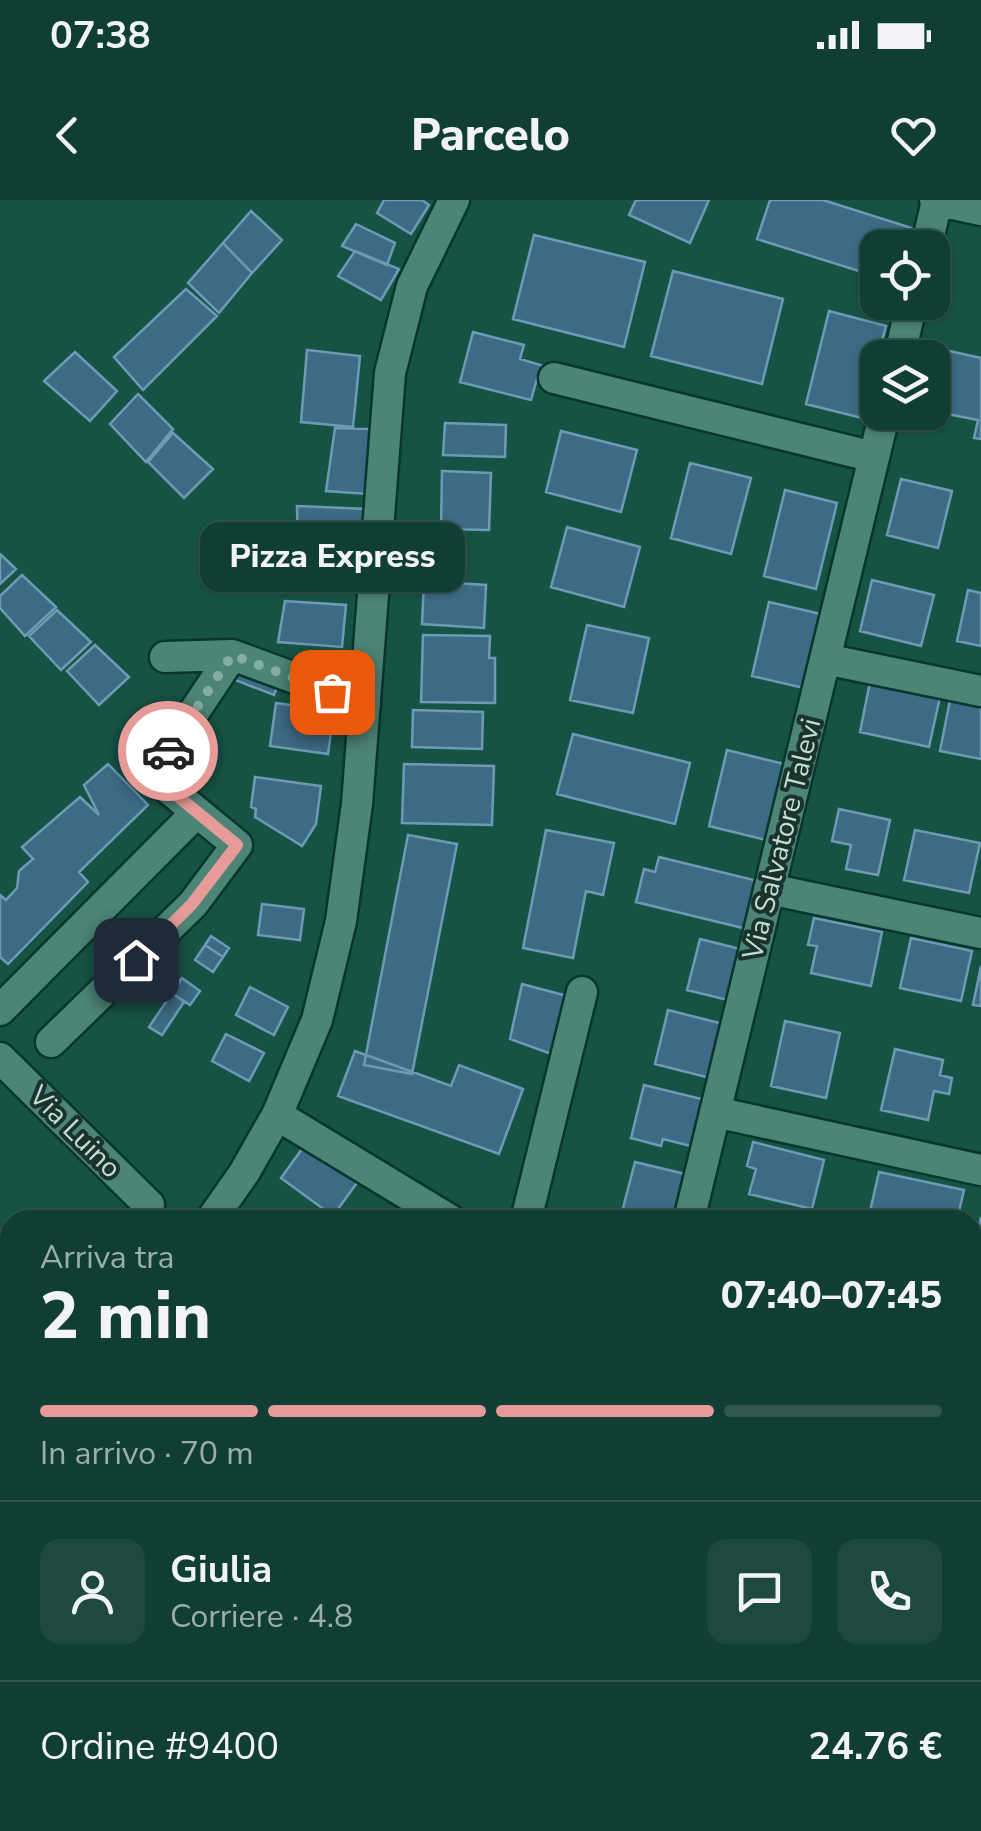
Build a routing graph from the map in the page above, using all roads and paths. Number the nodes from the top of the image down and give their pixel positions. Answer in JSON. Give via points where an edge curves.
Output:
{"nodes":[{"id":1,"x":454,"y":200,"type":"edge"},
{"id":2,"x":936,"y":200,"type":"edge"},
{"id":3,"x":981,"y":210,"type":"edge"},
{"id":4,"x":930,"y":230,"type":"edge"},
{"id":5,"x":554,"y":378,"type":"dead end"},
{"id":6,"x":881,"y":430,"type":"edge"},
{"id":7,"x":874,"y":458,"type":"junction"},
{"id":8,"x":232,"y":655,"type":"junction"},
{"id":9,"x":165,"y":657,"type":"dead end"},
{"id":10,"x":826,"y":658,"type":"junction"},
{"id":11,"x":981,"y":691,"type":"edge"},
{"id":12,"x":364,"y":704,"type":"junction"},
{"id":13,"x":197,"y":812,"type":"junction"},
{"id":14,"x":769,"y":890,"type":"junction"},
{"id":15,"x":981,"y":933,"type":"edge"},
{"id":16,"x":582,"y":992,"type":"dead end"},
{"id":17,"x":0,"y":1010,"type":"edge"},
{"id":18,"x":50,"y":1042,"type":"dead end"},
{"id":19,"x":0,"y":1058,"type":"edge"},
{"id":20,"x":715,"y":1112,"type":"junction"},
{"id":21,"x":277,"y":1115,"type":"junction"},
{"id":22,"x":981,"y":1170,"type":"edge"},
{"id":23,"x":149,"y":1206,"type":"dead end"},
{"id":24,"x":218,"y":1210,"type":"edge"},
{"id":25,"x":434,"y":1210,"type":"edge"},
{"id":26,"x":528,"y":1210,"type":"edge"},
{"id":27,"x":691,"y":1210,"type":"edge"}],
"edges":[{"from":1,"to":12,"type":"street","via":[[412,286],[390,373]]},
{"from":2,"to":3,"type":"street"},
{"from":2,"to":4,"type":"street"},
{"from":5,"to":7,"type":"street"},
{"from":6,"to":7,"type":"street","name":"Via Salvatore Talevi"},
{"from":7,"to":10,"type":"street","name":"Via Salvatore Talevi"},
{"from":8,"to":9,"type":"street"},
{"from":8,"to":12,"type":"street"},
{"from":8,"to":13,"type":"street","via":[[152,775]]},
{"from":10,"to":11,"type":"street"},
{"from":10,"to":14,"type":"street","name":"Via Salvatore Talevi"},
{"from":12,"to":21,"type":"street","via":[[341,922],[316,1020]]},
{"from":13,"to":17,"type":"street"},
{"from":13,"to":18,"type":"street","via":[[237,845],[192,904]]},
{"from":14,"to":15,"type":"street"},
{"from":14,"to":20,"type":"street","name":"Via Salvatore Talevi"},
{"from":16,"to":26,"type":"street"},
{"from":19,"to":23,"type":"street","name":"Via Luino"},
{"from":20,"to":22,"type":"street"},
{"from":20,"to":27,"type":"street","name":"Via Salvatore Talevi"},
{"from":21,"to":24,"type":"street"},
{"from":21,"to":25,"type":"street"}]}
